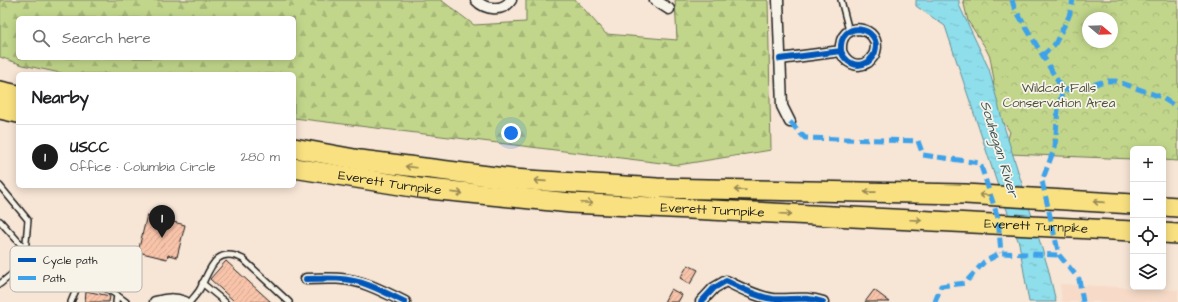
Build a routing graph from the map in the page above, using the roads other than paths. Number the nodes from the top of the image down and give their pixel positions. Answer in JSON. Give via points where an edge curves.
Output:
{"nodes":[{"id":1,"x":476,"y":0,"type":"edge"},
{"id":2,"x":511,"y":0,"type":"edge"},
{"id":3,"x":655,"y":0,"type":"edge"},
{"id":4,"x":778,"y":0,"type":"edge"},
{"id":5,"x":841,"y":0,"type":"edge"},
{"id":6,"x":669,"y":9,"type":"dead end"},
{"id":7,"x":849,"y":31,"type":"junction"},
{"id":8,"x":841,"y":51,"type":"junction"},
{"id":9,"x":780,"y":59,"type":"junction"},
{"id":10,"x":0,"y":91,"type":"edge"},
{"id":11,"x":16,"y":95,"type":"edge"},
{"id":12,"x":0,"y":109,"type":"edge"},
{"id":13,"x":16,"y":113,"type":"edge"},
{"id":14,"x":790,"y":122,"type":"dead end"},
{"id":15,"x":296,"y":148,"type":"edge"},
{"id":16,"x":296,"y":168,"type":"edge"},
{"id":17,"x":0,"y":186,"type":"edge"},
{"id":18,"x":1130,"y":204,"type":"edge"},
{"id":19,"x":1166,"y":206,"type":"edge"},
{"id":20,"x":1178,"y":207,"type":"edge"},
{"id":21,"x":0,"y":221,"type":"edge"},
{"id":22,"x":1130,"y":232,"type":"edge"},
{"id":23,"x":1166,"y":233,"type":"edge"},
{"id":24,"x":1178,"y":234,"type":"edge"},
{"id":25,"x":22,"y":246,"type":"edge"},
{"id":26,"x":25,"y":246,"type":"edge"},
{"id":27,"x":10,"y":276,"type":"edge"},
{"id":28,"x":306,"y":279,"type":"dead end"},
{"id":29,"x":202,"y":283,"type":"junction"},
{"id":30,"x":0,"y":284,"type":"edge"},
{"id":31,"x":76,"y":292,"type":"edge"},
{"id":32,"x":114,"y":292,"type":"edge"},
{"id":33,"x":117,"y":295,"type":"junction"},
{"id":34,"x":72,"y":302,"type":"edge"},
{"id":35,"x":116,"y":302,"type":"edge"},
{"id":36,"x":126,"y":302,"type":"edge"},
{"id":37,"x":155,"y":302,"type":"edge"},
{"id":38,"x":185,"y":302,"type":"edge"},
{"id":39,"x":190,"y":302,"type":"edge"},
{"id":40,"x":225,"y":302,"type":"edge"},
{"id":41,"x":289,"y":302,"type":"edge"},
{"id":42,"x":405,"y":302,"type":"edge"},
{"id":43,"x":701,"y":302,"type":"edge"},
{"id":44,"x":823,"y":302,"type":"edge"}],
"edges":[{"from":1,"to":2,"type":"street","via":[[484,6],[497,8],[505,6]]},
{"from":3,"to":6,"type":"street"},
{"from":4,"to":9,"type":"street"},
{"from":5,"to":7,"type":"lane"},
{"from":7,"to":8,"type":"street","via":[[842,40]]},
{"from":7,"to":8,"type":"street","via":[[860,29],[870,33],[876,43],[874,55],[865,64],[859,65],[847,61]]},
{"from":8,"to":9,"type":"street"},
{"from":9,"to":14,"type":"street","via":[[782,106]]},
{"from":10,"to":11,"type":"highway"},
{"from":12,"to":13,"type":"highway"},
{"from":18,"to":15,"type":"highway","name":"Everett Turnpike","one_way":true,"via":[[965,194],[657,188],[512,179],[360,160]]},
{"from":16,"to":22,"type":"highway","name":"Everett Turnpike","one_way":true,"via":[[419,188],[528,199]]},
{"from":17,"to":26,"type":"lane","via":[[28,220]]},
{"from":19,"to":20,"type":"highway"},
{"from":21,"to":25,"type":"lane"},
{"from":23,"to":24,"type":"highway"},
{"from":27,"to":30,"type":"lane"},
{"from":28,"to":42,"type":"street","via":[[334,278],[359,282]]},
{"from":29,"to":39,"type":"lane"},
{"from":29,"to":40,"type":"lane"},
{"from":29,"to":41,"type":"lane","via":[[214,262],[222,255],[236,256],[243,259]]},
{"from":31,"to":34,"type":"lane"},
{"from":32,"to":33,"type":"lane"},
{"from":33,"to":35,"type":"lane"},
{"from":33,"to":36,"type":"lane"},
{"from":37,"to":38,"type":"street","via":[[174,299]]},
{"from":43,"to":44,"type":"street","via":[[709,292],[726,281],[764,297],[809,298]]}]}
